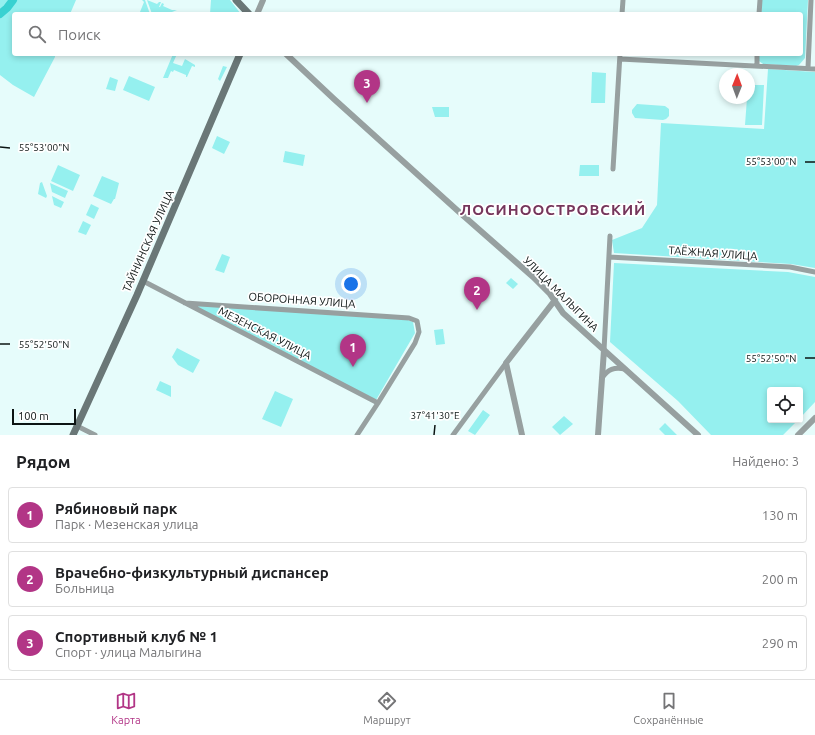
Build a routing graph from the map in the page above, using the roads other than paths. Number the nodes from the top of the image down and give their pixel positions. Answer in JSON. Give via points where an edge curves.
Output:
{"nodes":[{"id":1,"x":236,"y":0,"type":"edge"},
{"id":2,"x":263,"y":0,"type":"edge"},
{"id":3,"x":623,"y":0,"type":"edge"},
{"id":4,"x":760,"y":0,"type":"edge"},
{"id":5,"x":811,"y":0,"type":"edge"},
{"id":6,"x":246,"y":12,"type":"edge"},
{"id":7,"x":258,"y":12,"type":"edge"},
{"id":8,"x":622,"y":12,"type":"edge"},
{"id":9,"x":760,"y":12,"type":"edge"},
{"id":10,"x":239,"y":56,"type":"edge"},
{"id":11,"x":288,"y":56,"type":"edge"},
{"id":12,"x":620,"y":56,"type":"edge"},
{"id":13,"x":757,"y":56,"type":"edge"},
{"id":14,"x":757,"y":66,"type":"junction"},
{"id":15,"x":808,"y":68,"type":"junction"},
{"id":16,"x":815,"y":69,"type":"edge"},
{"id":17,"x":613,"y":168,"type":"dead end"},
{"id":18,"x":610,"y":236,"type":"dead end"},
{"id":19,"x":609,"y":258,"type":"junction"},
{"id":20,"x":815,"y":272,"type":"edge"},
{"id":21,"x":142,"y":281,"type":"junction"},
{"id":22,"x":555,"y":300,"type":"junction"},
{"id":23,"x":185,"y":303,"type":"junction"},
{"id":24,"x":604,"y":350,"type":"junction"},
{"id":25,"x":506,"y":363,"type":"junction"},
{"id":26,"x":625,"y":369,"type":"junction"},
{"id":27,"x":602,"y":378,"type":"junction"},
{"id":28,"x":378,"y":403,"type":"junction"},
{"id":29,"x":815,"y":418,"type":"edge"},
{"id":30,"x":77,"y":426,"type":"junction"},
{"id":31,"x":73,"y":435,"type":"edge"},
{"id":32,"x":95,"y":435,"type":"edge"},
{"id":33,"x":356,"y":435,"type":"edge"},
{"id":34,"x":453,"y":435,"type":"edge"},
{"id":35,"x":522,"y":435,"type":"edge"},
{"id":36,"x":598,"y":435,"type":"edge"},
{"id":37,"x":698,"y":435,"type":"edge"},
{"id":38,"x":798,"y":435,"type":"edge"}],
"edges":[{"from":1,"to":6,"type":"main road"},
{"from":2,"to":7,"type":"street"},
{"from":3,"to":8,"type":"street"},
{"from":4,"to":9,"type":"street"},
{"from":5,"to":15,"type":"street"},
{"from":10,"to":21,"type":"main road","name":"ТАЙНИНСКАЯ УЛИЦА"},
{"from":11,"to":22,"type":"street","name":"УЛИЦА МАЛЫГИНА","via":[[461,214],[533,276]]},
{"from":12,"to":14,"type":"street"},
{"from":12,"to":17,"type":"street"},
{"from":13,"to":14,"type":"street"},
{"from":14,"to":15,"type":"street"},
{"from":15,"to":16,"type":"street"},
{"from":18,"to":19,"type":"street"},
{"from":19,"to":20,"type":"street","name":"ТАЁЖНАЯ УЛИЦА","via":[[790,268]]},
{"from":19,"to":24,"type":"street"},
{"from":21,"to":23,"type":"street","name":"МЕЗЕНСКАЯ УЛИЦА"},
{"from":21,"to":30,"type":"main road","name":"ТАЙНИНСКАЯ УЛИЦА"},
{"from":22,"to":24,"type":"street","name":"УЛИЦА МАЛЫГИНА","via":[[563,313]]},
{"from":22,"to":25,"type":"street"},
{"from":23,"to":28,"type":"street","name":"МЕЗЕНСКАЯ УЛИЦА"},
{"from":23,"to":28,"type":"street","name":"ОБОРОННАЯ УЛИЦА","via":[[409,318],[417,321],[419,332],[415,343]]},
{"from":24,"to":26,"type":"street","name":"УЛИЦА МАЛЫГИНА"},
{"from":24,"to":27,"type":"street"},
{"from":25,"to":34,"type":"street"},
{"from":25,"to":35,"type":"street"},
{"from":26,"to":27,"type":"street","via":[[612,368]]},
{"from":26,"to":37,"type":"street","name":"УЛИЦА МАЛЫГИНА"},
{"from":27,"to":36,"type":"street"},
{"from":28,"to":33,"type":"street"},
{"from":29,"to":38,"type":"street"},
{"from":30,"to":31,"type":"main road","name":"ТАЙНИНСКАЯ УЛИЦА"},
{"from":30,"to":32,"type":"street"}]}
